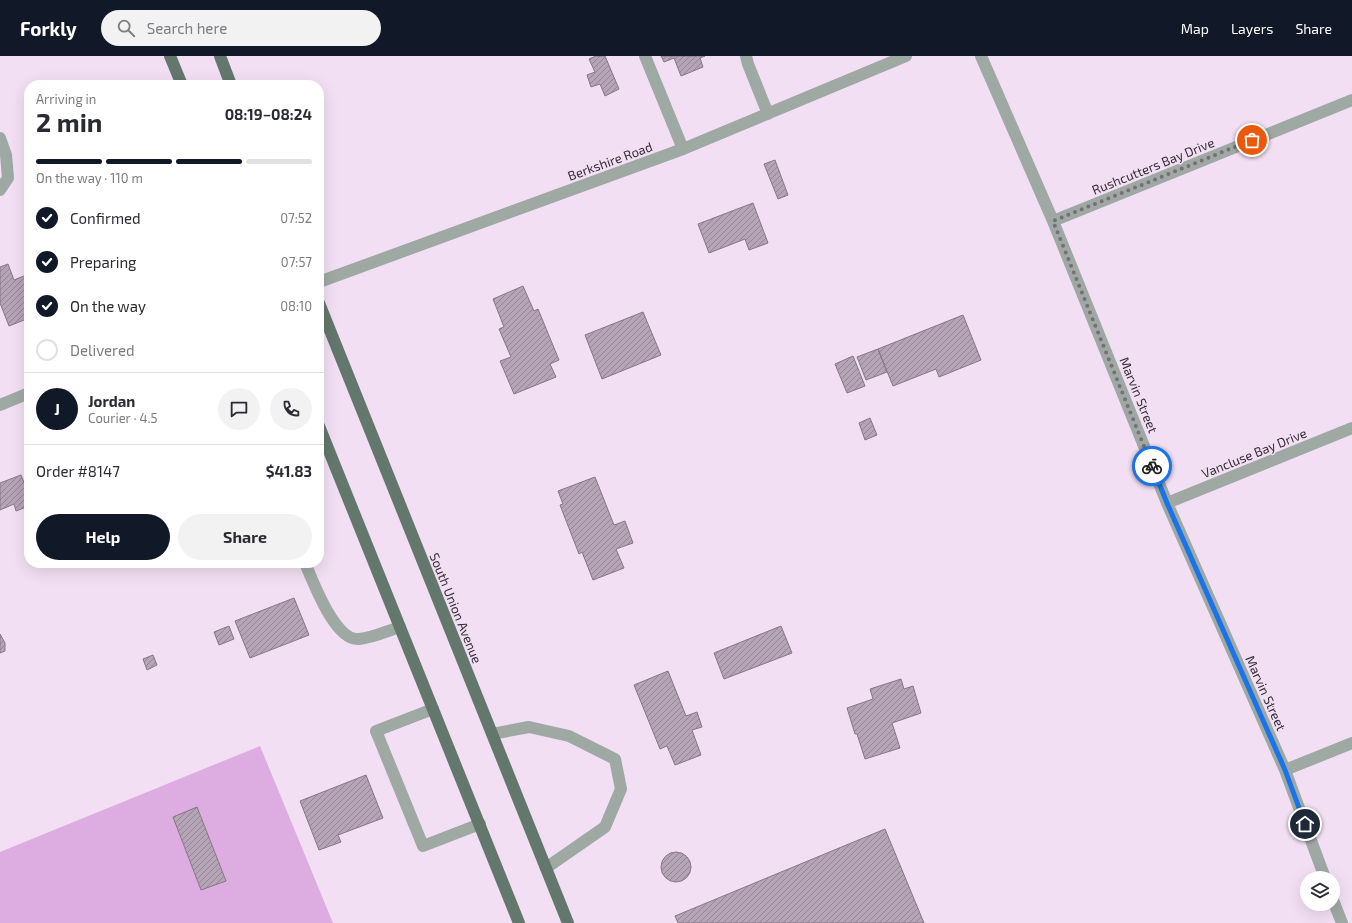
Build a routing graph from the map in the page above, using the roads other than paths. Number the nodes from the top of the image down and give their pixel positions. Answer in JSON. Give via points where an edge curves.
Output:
{"nodes":[{"id":1,"x":170,"y":56,"type":"edge"},
{"id":2,"x":220,"y":56,"type":"edge"},
{"id":3,"x":645,"y":56,"type":"edge"},
{"id":4,"x":746,"y":56,"type":"edge"},
{"id":5,"x":906,"y":56,"type":"edge"},
{"id":6,"x":981,"y":56,"type":"edge"},
{"id":7,"x":180,"y":80,"type":"edge"},
{"id":8,"x":229,"y":80,"type":"edge"},
{"id":9,"x":1352,"y":100,"type":"edge"},
{"id":10,"x":768,"y":114,"type":"junction"},
{"id":11,"x":0,"y":138,"type":"edge"},
{"id":12,"x":683,"y":149,"type":"junction"},
{"id":13,"x":0,"y":190,"type":"edge"},
{"id":14,"x":1053,"y":221,"type":"junction"},
{"id":15,"x":324,"y":280,"type":"edge"},
{"id":16,"x":324,"y":315,"type":"edge"},
{"id":17,"x":24,"y":395,"type":"edge"},
{"id":18,"x":0,"y":405,"type":"edge"},
{"id":19,"x":1352,"y":428,"type":"edge"},
{"id":20,"x":324,"y":438,"type":"edge"},
{"id":21,"x":1167,"y":503,"type":"junction"},
{"id":22,"x":307,"y":568,"type":"edge"},
{"id":23,"x":400,"y":628,"type":"junction"},
{"id":24,"x":433,"y":709,"type":"junction"},
{"id":25,"x":492,"y":734,"type":"junction"},
{"id":26,"x":1352,"y":743,"type":"edge"},
{"id":27,"x":1285,"y":770,"type":"junction"},
{"id":28,"x":480,"y":824,"type":"junction"},
{"id":29,"x":546,"y":868,"type":"junction"},
{"id":30,"x":1322,"y":871,"type":"edge"},
{"id":31,"x":1337,"y":911,"type":"edge"},
{"id":32,"x":519,"y":923,"type":"edge"},
{"id":33,"x":568,"y":923,"type":"edge"},
{"id":34,"x":1342,"y":923,"type":"edge"}],
"edges":[{"from":1,"to":7,"type":"main road"},
{"from":2,"to":8,"type":"main road"},
{"from":3,"to":12,"type":"street"},
{"from":4,"to":10,"type":"street"},
{"from":5,"to":10,"type":"street","name":"Berkshire Road"},
{"from":6,"to":14,"type":"street","name":"Marvin Street"},
{"from":9,"to":14,"type":"street","name":"Rushcutters Bay Drive"},
{"from":10,"to":12,"type":"street","name":"Berkshire Road"},
{"from":11,"to":13,"type":"street","via":[[6,155],[8,178]]},
{"from":12,"to":15,"type":"street","name":"Berkshire Road"},
{"from":14,"to":21,"type":"street","name":"Marvin Street"},
{"from":16,"to":25,"type":"main road","name":"South Union Avenue"},
{"from":17,"to":18,"type":"street"},
{"from":19,"to":21,"type":"street","name":"Vancluse Bay Drive"},
{"from":20,"to":23,"type":"main road"},
{"from":21,"to":27,"type":"street","name":"Marvin Street"},
{"from":22,"to":23,"type":"street","via":[[324,608],[344,634],[358,640]]},
{"from":23,"to":24,"type":"main road"},
{"from":24,"to":28,"type":"main road"},
{"from":24,"to":28,"type":"street","via":[[376,732],[424,846]]},
{"from":25,"to":29,"type":"main road","name":"South Union Avenue"},
{"from":25,"to":29,"type":"street","via":[[529,727],[569,736],[615,759],[621,788],[605,827]]},
{"from":26,"to":27,"type":"street"},
{"from":27,"to":30,"type":"street","name":"Marvin Street"},
{"from":28,"to":32,"type":"main road"},
{"from":29,"to":33,"type":"main road","name":"South Union Avenue"},
{"from":31,"to":34,"type":"street"}]}
